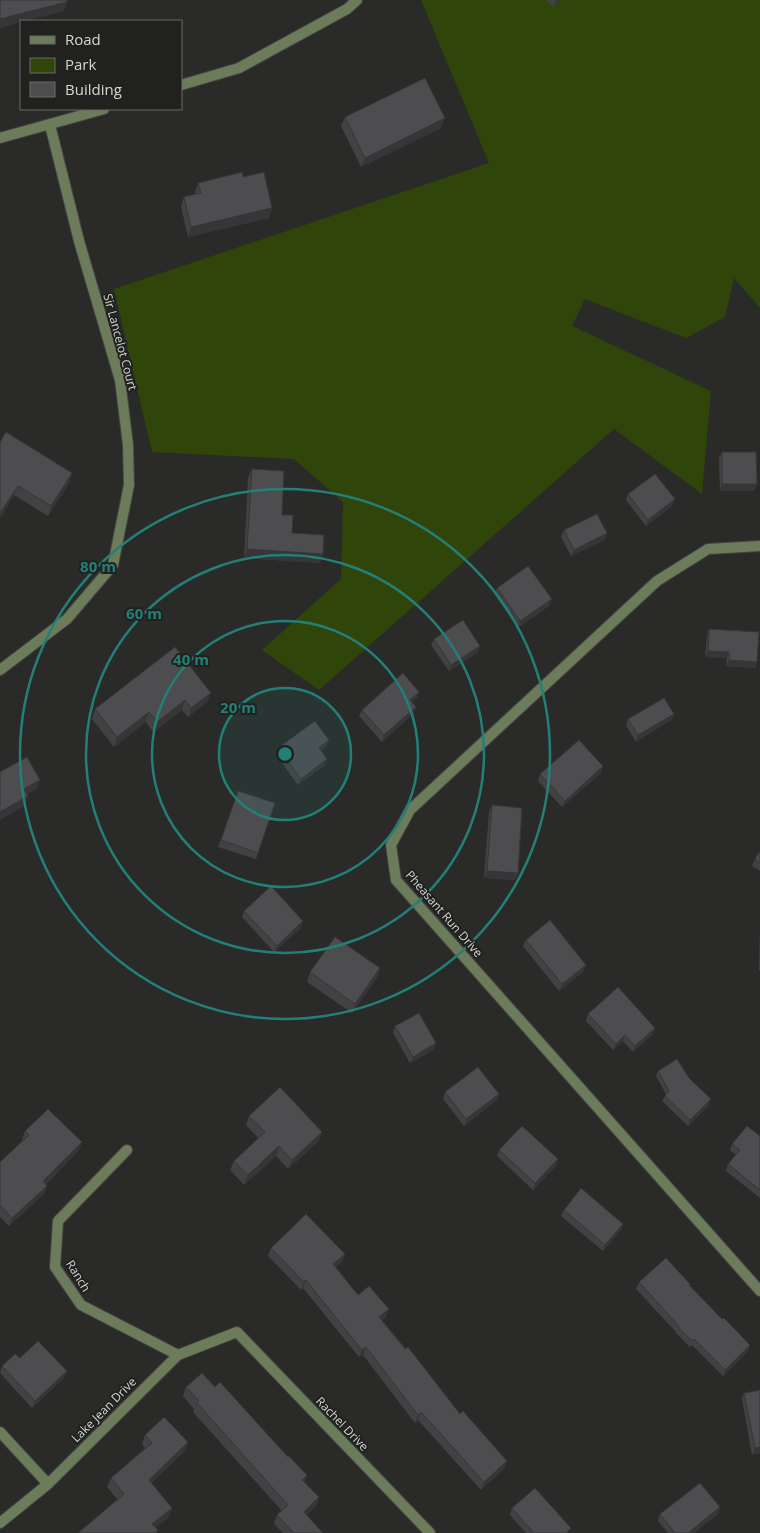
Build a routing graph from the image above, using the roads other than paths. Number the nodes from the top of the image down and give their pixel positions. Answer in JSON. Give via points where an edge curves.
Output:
{"nodes":[{"id":1,"x":357,"y":0,"type":"edge"},
{"id":2,"x":182,"y":86,"type":"edge"},
{"id":3,"x":101,"y":110,"type":"edge"},
{"id":4,"x":50,"y":125,"type":"junction"},
{"id":5,"x":0,"y":138,"type":"edge"},
{"id":6,"x":760,"y":546,"type":"edge"},
{"id":7,"x":0,"y":670,"type":"edge"},
{"id":8,"x":128,"y":1150,"type":"dead end"},
{"id":9,"x":760,"y":1291,"type":"edge"},
{"id":10,"x":237,"y":1332,"type":"joint"},
{"id":11,"x":178,"y":1354,"type":"junction"},
{"id":12,"x":0,"y":1432,"type":"edge"},
{"id":13,"x":48,"y":1484,"type":"junction"},
{"id":14,"x":0,"y":1523,"type":"edge"},
{"id":15,"x":430,"y":1533,"type":"edge"}],
"edges":[{"from":1,"to":2,"type":"street","via":[[347,9],[239,68]]},
{"from":3,"to":4,"type":"street"},
{"from":4,"to":5,"type":"street"},
{"from":4,"to":7,"type":"street","name":"Sir Lancelot Court","via":[[79,241],[120,380],[129,485],[113,565],[67,620]]},
{"from":6,"to":9,"type":"street","name":"Pheasant Run Drive","via":[[708,549],[657,581],[410,810],[391,845],[396,880]]},
{"from":8,"to":11,"type":"street","name":"Ranch","via":[[58,1221],[55,1267],[82,1305]]},
{"from":10,"to":11,"type":"street","name":"Lake Jean Drive"},
{"from":10,"to":15,"type":"street","name":"Rachel Drive"},
{"from":11,"to":13,"type":"street","name":"Lake Jean Drive"},
{"from":12,"to":13,"type":"street"},
{"from":13,"to":14,"type":"street","name":"Lake Jean Drive"}]}
